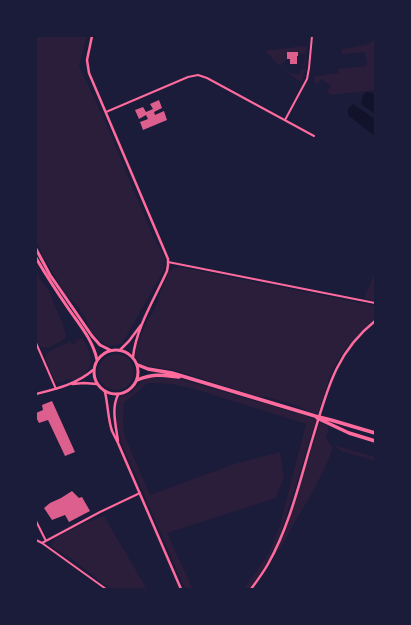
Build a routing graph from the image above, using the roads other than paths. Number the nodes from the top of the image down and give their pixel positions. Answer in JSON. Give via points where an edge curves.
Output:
{"nodes":[{"id":1,"x":92,"y":36,"type":"edge"},
{"id":2,"x":312,"y":36,"type":"edge"},
{"id":3,"x":106,"y":112,"type":"junction"},
{"id":4,"x":285,"y":120,"type":"junction"},
{"id":5,"x":314,"y":136,"type":"dead end"},
{"id":6,"x":36,"y":249,"type":"edge"},
{"id":7,"x":36,"y":258,"type":"edge"},
{"id":8,"x":168,"y":262,"type":"junction"},
{"id":9,"x":375,"y":303,"type":"edge"},
{"id":10,"x":375,"y":320,"type":"edge"},
{"id":11,"x":142,"y":323,"type":"junction"},
{"id":12,"x":36,"y":343,"type":"edge"},
{"id":13,"x":110,"y":350,"type":"junction"},
{"id":14,"x":120,"y":350,"type":"junction"},
{"id":15,"x":133,"y":357,"type":"junction"},
{"id":16,"x":97,"y":360,"type":"junction"},
{"id":17,"x":138,"y":366,"type":"junction"},
{"id":18,"x":94,"y":370,"type":"junction"},
{"id":19,"x":186,"y":377,"type":"junction"},
{"id":20,"x":137,"y":380,"type":"junction"},
{"id":21,"x":97,"y":384,"type":"junction"},
{"id":22,"x":70,"y":385,"type":"junction"},
{"id":23,"x":56,"y":389,"type":"junction"},
{"id":24,"x":105,"y":392,"type":"junction"},
{"id":25,"x":36,"y":394,"type":"edge"},
{"id":26,"x":118,"y":395,"type":"junction"},
{"id":27,"x":315,"y":416,"type":"junction"},
{"id":28,"x":375,"y":433,"type":"edge"},
{"id":29,"x":375,"y":441,"type":"edge"},
{"id":30,"x":118,"y":443,"type":"junction"},
{"id":31,"x":140,"y":493,"type":"junction"},
{"id":32,"x":36,"y":521,"type":"edge"},
{"id":33,"x":36,"y":540,"type":"edge"},
{"id":34,"x":46,"y":541,"type":"junction"},
{"id":35,"x":42,"y":543,"type":"junction"},
{"id":36,"x":106,"y":589,"type":"edge"},
{"id":37,"x":181,"y":589,"type":"edge"},
{"id":38,"x":251,"y":589,"type":"edge"}],
"edges":[{"from":1,"to":3,"type":"street","via":[[87,60],[88,69]]},
{"from":2,"to":4,"type":"street","via":[[307,79]]},
{"from":3,"to":4,"type":"street","via":[[198,75]]},
{"from":3,"to":8,"type":"street"},
{"from":4,"to":5,"type":"street"},
{"from":6,"to":13,"type":"main road","via":[[50,275],[92,336],[100,345]]},
{"from":7,"to":16,"type":"main road","via":[[89,338]]},
{"from":8,"to":9,"type":"street"},
{"from":8,"to":11,"type":"street","via":[[167,271]]},
{"from":10,"to":38,"type":"street","via":[[350,347],[332,377],[284,528],[268,564]]},
{"from":11,"to":14,"type":"street"},
{"from":11,"to":15,"type":"street"},
{"from":12,"to":23,"type":"street"},
{"from":13,"to":14,"type":"main road"},
{"from":13,"to":16,"type":"main road"},
{"from":14,"to":15,"type":"main road"},
{"from":15,"to":17,"type":"main road"},
{"from":16,"to":18,"type":"main road"},
{"from":17,"to":19,"type":"highway"},
{"from":17,"to":20,"type":"main road"},
{"from":18,"to":21,"type":"main road"},
{"from":18,"to":22,"type":"street"},
{"from":19,"to":20,"type":"highway","via":[[154,375]]},
{"from":19,"to":27,"type":"highway"},
{"from":20,"to":26,"type":"main road","via":[[130,390]]},
{"from":21,"to":22,"type":"street"},
{"from":21,"to":24,"type":"main road"},
{"from":22,"to":23,"type":"street"},
{"from":23,"to":25,"type":"street"},
{"from":24,"to":26,"type":"main road"},
{"from":24,"to":30,"type":"street","via":[[112,432]]},
{"from":26,"to":30,"type":"street","via":[[115,405]]},
{"from":27,"to":28,"type":"highway"},
{"from":27,"to":29,"type":"highway","via":[[344,431]]},
{"from":30,"to":31,"type":"street"},
{"from":31,"to":34,"type":"street"},
{"from":31,"to":37,"type":"street"},
{"from":32,"to":34,"type":"street"},
{"from":33,"to":35,"type":"street"},
{"from":34,"to":35,"type":"street"},
{"from":35,"to":36,"type":"street"}]}
